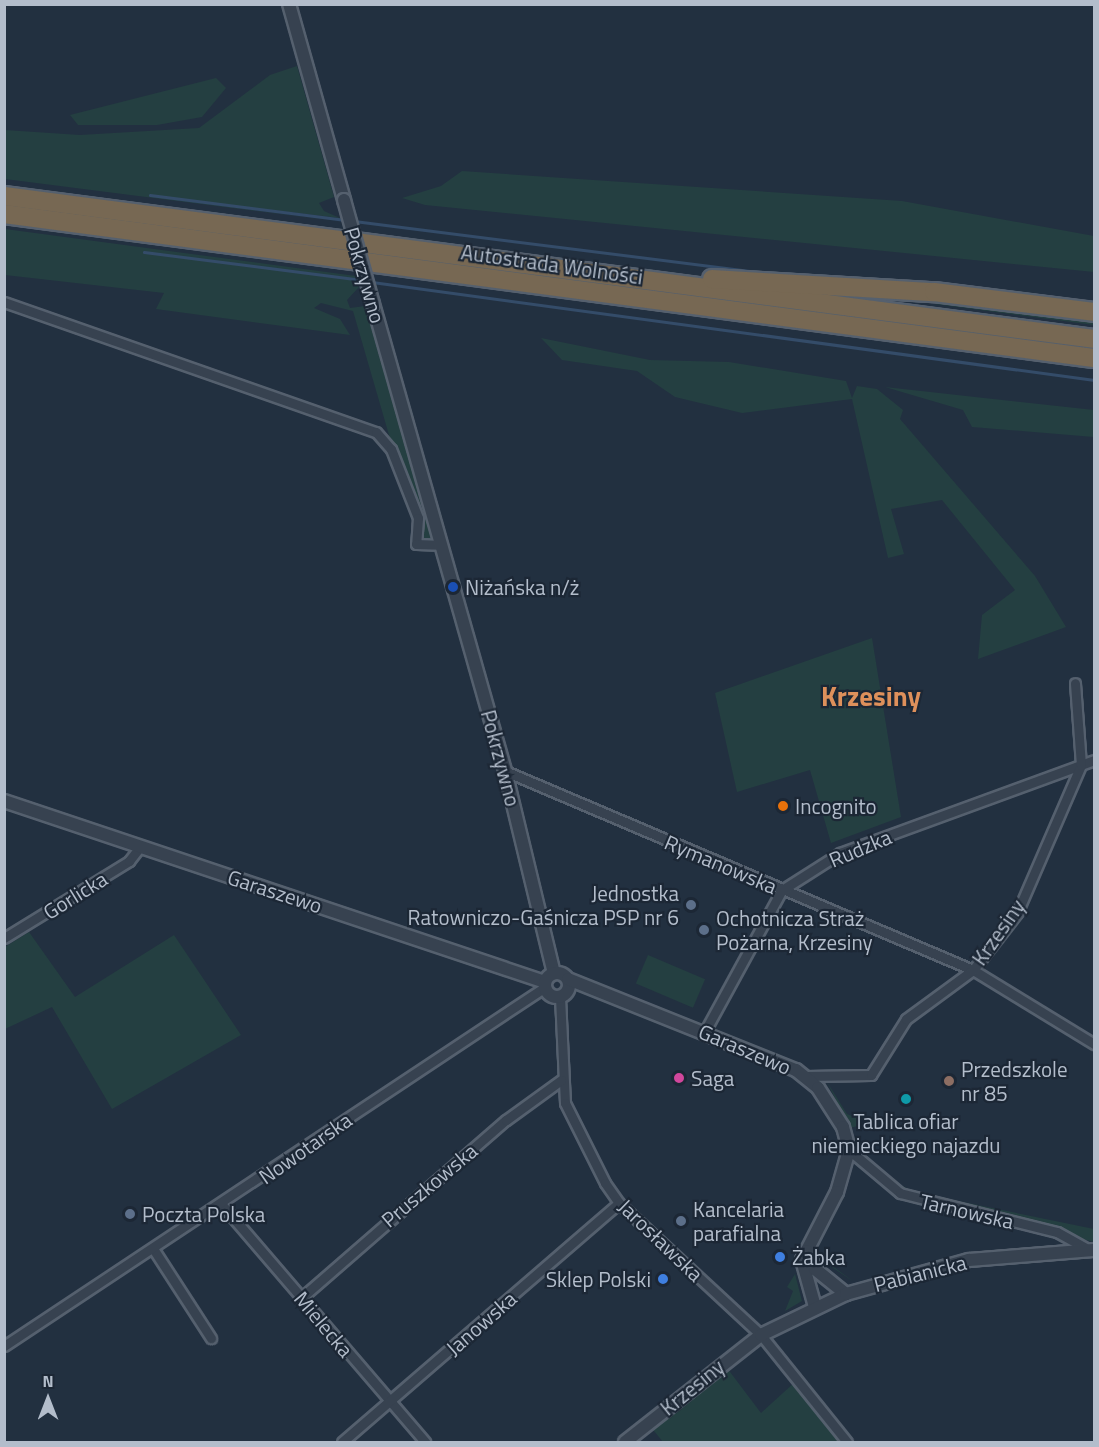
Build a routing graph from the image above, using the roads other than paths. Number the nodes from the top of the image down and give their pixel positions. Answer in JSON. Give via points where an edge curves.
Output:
{"nodes":[{"id":1,"x":289,"y":4,"type":"edge"},
{"id":2,"x":4,"y":196,"type":"edge"},
{"id":3,"x":4,"y":214,"type":"edge"},
{"id":4,"x":627,"y":279,"type":"junction"},
{"id":5,"x":4,"y":302,"type":"edge"},
{"id":6,"x":1095,"y":312,"type":"edge"},
{"id":7,"x":1095,"y":339,"type":"edge"},
{"id":8,"x":1093,"y":358,"type":"edge"},
{"id":9,"x":441,"y":545,"type":"junction"},
{"id":10,"x":1075,"y":683,"type":"dead end"},
{"id":11,"x":1095,"y":760,"type":"edge"},
{"id":12,"x":1081,"y":765,"type":"junction"},
{"id":13,"x":505,"y":771,"type":"junction"},
{"id":14,"x":4,"y":801,"type":"edge"},
{"id":15,"x":140,"y":847,"type":"junction"},
{"id":16,"x":782,"y":890,"type":"junction"},
{"id":17,"x":4,"y":938,"type":"edge"},
{"id":18,"x":973,"y":970,"type":"junction"},
{"id":19,"x":568,"y":979,"type":"junction"},
{"id":20,"x":548,"y":981,"type":"junction"},
{"id":21,"x":560,"y":997,"type":"junction"},
{"id":22,"x":705,"y":1031,"type":"junction"},
{"id":23,"x":1095,"y":1044,"type":"edge"},
{"id":24,"x":806,"y":1076,"type":"junction"},
{"id":25,"x":561,"y":1080,"type":"junction"},
{"id":26,"x":849,"y":1150,"type":"junction"},
{"id":27,"x":619,"y":1203,"type":"junction"},
{"id":28,"x":223,"y":1206,"type":"junction"},
{"id":29,"x":153,"y":1250,"type":"junction"},
{"id":30,"x":1092,"y":1250,"type":"edge"},
{"id":31,"x":807,"y":1251,"type":"junction"},
{"id":32,"x":846,"y":1294,"type":"junction"},
{"id":33,"x":301,"y":1298,"type":"junction"},
{"id":34,"x":815,"y":1307,"type":"junction"},
{"id":35,"x":761,"y":1335,"type":"junction"},
{"id":36,"x":212,"y":1338,"type":"dead end"},
{"id":37,"x":4,"y":1346,"type":"edge"},
{"id":38,"x":390,"y":1402,"type":"junction"},
{"id":39,"x":342,"y":1443,"type":"edge"},
{"id":40,"x":425,"y":1443,"type":"edge"},
{"id":41,"x":625,"y":1443,"type":"edge"},
{"id":42,"x":848,"y":1443,"type":"edge"}],
"edges":[{"from":1,"to":9,"type":"street","name":"Pokrzywno","bridge":true},
{"from":2,"to":4,"type":"highway","name":"Autostrada Wolności"},
{"from":3,"to":8,"type":"highway","name":"Autostrada Wolności"},
{"from":4,"to":6,"type":"highway","via":[[901,290]]},
{"from":4,"to":7,"type":"highway","name":"Autostrada Wolności"},
{"from":5,"to":9,"type":"street","via":[[376,432],[391,449],[416,515],[416,544]]},
{"from":9,"to":13,"type":"street","name":"Pokrzywno"},
{"from":10,"to":12,"type":"street"},
{"from":11,"to":12,"type":"street","name":"Rudzka"},
{"from":12,"to":16,"type":"street","name":"Rudzka","via":[[840,853]]},
{"from":12,"to":18,"type":"street","name":"Krzesiny","via":[[1017,913]]},
{"from":13,"to":16,"type":"street","name":"Rymanowska"},
{"from":13,"to":20,"type":"street","name":"Pokrzywno"},
{"from":14,"to":15,"type":"street","name":"Garaszewo"},
{"from":15,"to":17,"type":"street","name":"Gorlicka","via":[[129,861]]},
{"from":15,"to":20,"type":"street","name":"Garaszewo"},
{"from":16,"to":18,"type":"street","name":"Rymanowska"},
{"from":16,"to":22,"type":"street","name":"Rudzka"},
{"from":18,"to":23,"type":"street","name":"Rymanowska"},
{"from":18,"to":24,"type":"street","name":"Krzesiny","via":[[906,1019],[871,1075]]},
{"from":19,"to":20,"type":"street","name":"Garaszewo"},
{"from":19,"to":21,"type":"street","via":[[569,988]]},
{"from":19,"to":22,"type":"street","name":"Garaszewo"},
{"from":20,"to":21,"type":"street"},
{"from":20,"to":28,"type":"street","name":"Nowotarska"},
{"from":21,"to":25,"type":"street","name":"Jarosławska"},
{"from":22,"to":24,"type":"street","name":"Garaszewo"},
{"from":24,"to":26,"type":"street","name":"Garaszewo","via":[[836,1113]]},
{"from":25,"to":27,"type":"street","name":"Jarosławska","via":[[576,1130]]},
{"from":25,"to":33,"type":"street","name":"Pruszkowska","via":[[490,1133]]},
{"from":26,"to":30,"type":"street","name":"Tarnowska","via":[[900,1193],[1057,1232]]},
{"from":26,"to":31,"type":"street","via":[[844,1175]]},
{"from":27,"to":35,"type":"street","name":"Jarosławska"},
{"from":27,"to":38,"type":"street","name":"Janowska"},
{"from":28,"to":29,"type":"street","name":"Nowotarska"},
{"from":28,"to":33,"type":"street","name":"Mielecka"},
{"from":29,"to":36,"type":"street"},
{"from":29,"to":37,"type":"street","name":"Nowotarska"},
{"from":30,"to":32,"type":"street","name":"Pabianicka","via":[[969,1260]]},
{"from":31,"to":32,"type":"street","via":[[815,1269]]},
{"from":31,"to":34,"type":"street","via":[[802,1267]]},
{"from":32,"to":34,"type":"street","name":"Pabianicka"},
{"from":33,"to":38,"type":"street","name":"Mielecka"},
{"from":34,"to":35,"type":"street","name":"Pabianicka"},
{"from":35,"to":41,"type":"street","name":"Krzesiny"},
{"from":35,"to":42,"type":"street","name":"Jarosławska"},
{"from":38,"to":39,"type":"street","name":"Janowska"},
{"from":38,"to":40,"type":"street","name":"Mielecka"}]}
